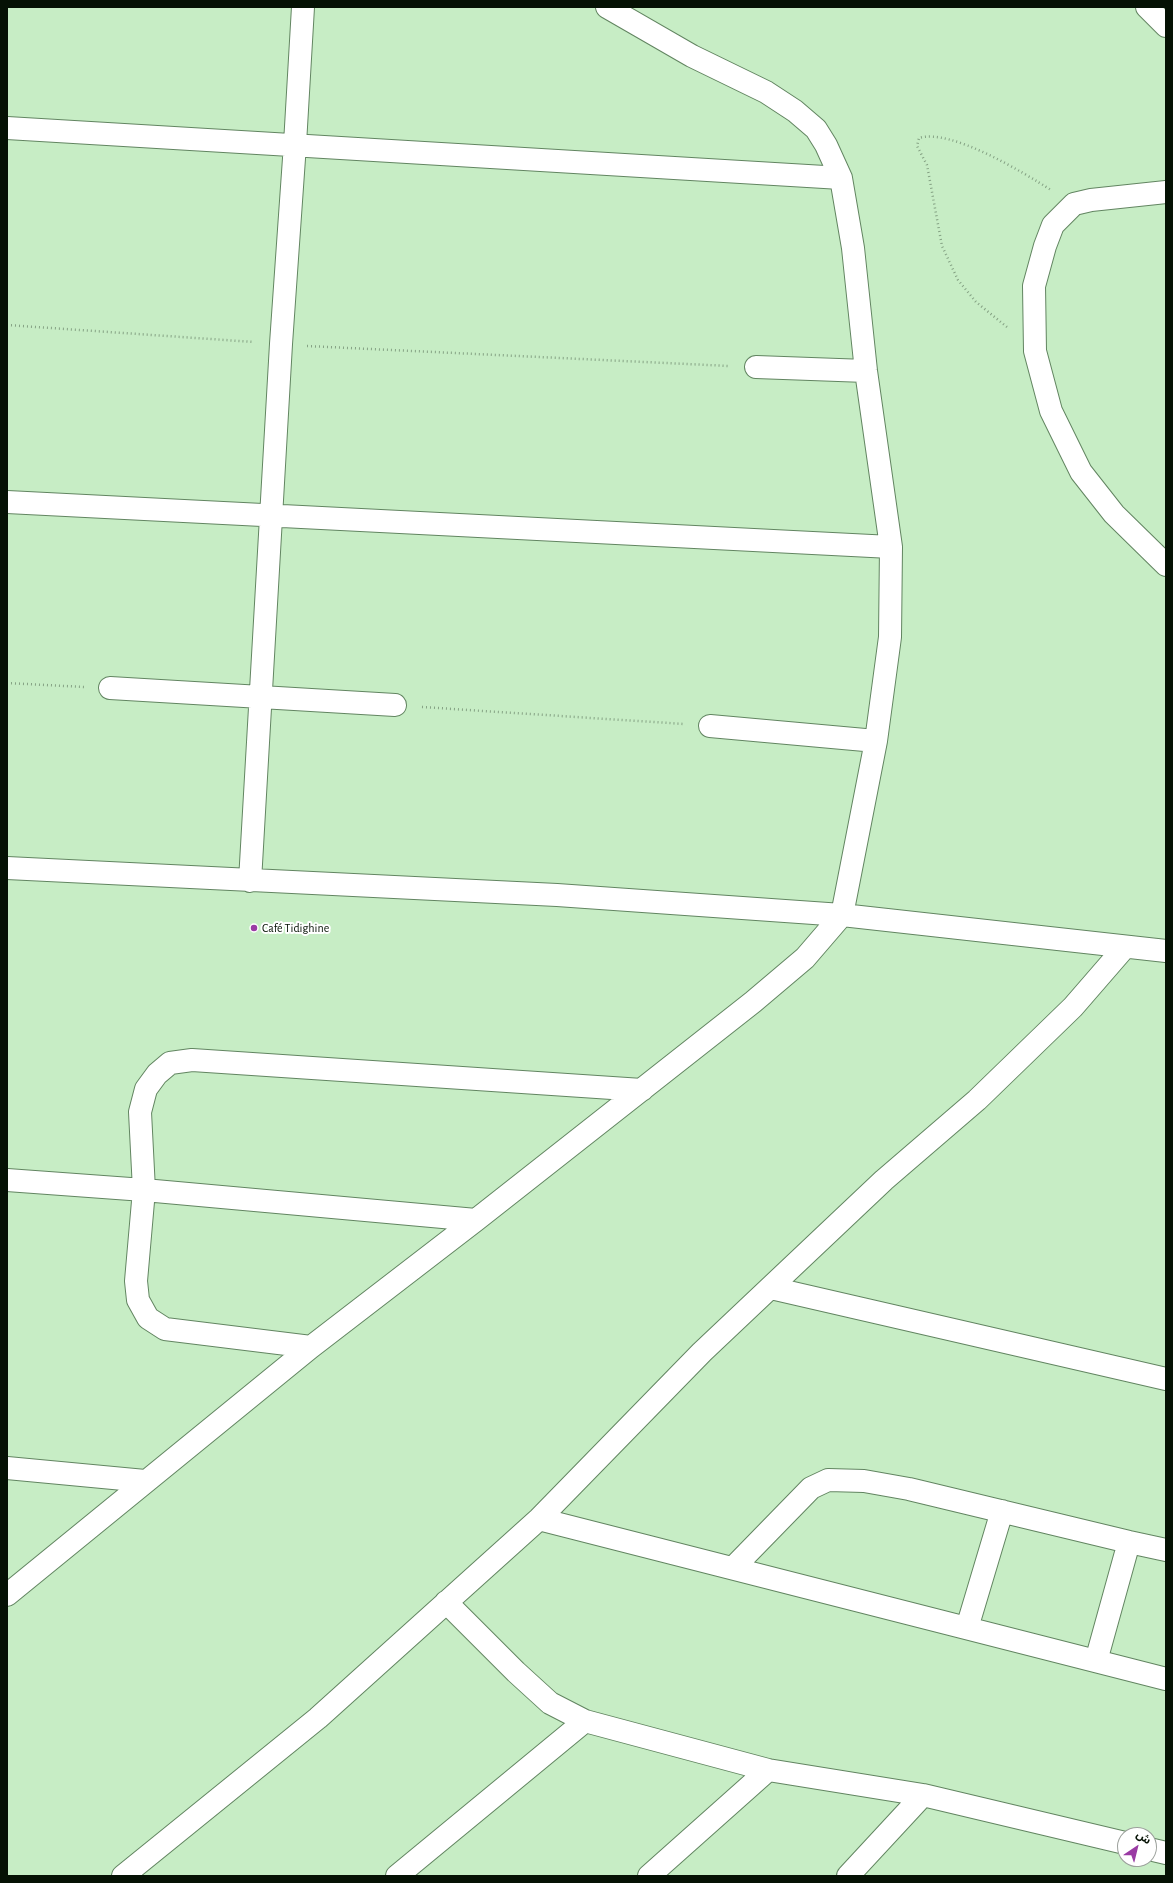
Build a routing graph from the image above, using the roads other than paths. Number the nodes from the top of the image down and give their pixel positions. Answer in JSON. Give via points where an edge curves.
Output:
{"nodes":[{"id":1,"x":303,"y":7,"type":"edge"},
{"id":2,"x":607,"y":7,"type":"edge"},
{"id":3,"x":1148,"y":7,"type":"edge"},
{"id":4,"x":1166,"y":26,"type":"edge"},
{"id":5,"x":7,"y":128,"type":"edge"},
{"id":6,"x":295,"y":144,"type":"junction"},
{"id":7,"x":841,"y":178,"type":"junction"},
{"id":8,"x":1166,"y":192,"type":"edge"},
{"id":9,"x":756,"y":367,"type":"road end"},
{"id":10,"x":866,"y":371,"type":"junction"},
{"id":11,"x":7,"y":502,"type":"edge"},
{"id":12,"x":271,"y":517,"type":"junction"},
{"id":13,"x":891,"y":547,"type":"junction"},
{"id":14,"x":1166,"y":565,"type":"edge"},
{"id":15,"x":110,"y":688,"type":"road end"},
{"id":16,"x":260,"y":698,"type":"junction"},
{"id":17,"x":396,"y":705,"type":"road end"},
{"id":18,"x":710,"y":726,"type":"road end"},
{"id":19,"x":876,"y":741,"type":"junction"},
{"id":20,"x":7,"y":868,"type":"edge"},
{"id":21,"x":250,"y":881,"type":"junction"},
{"id":22,"x":842,"y":915,"type":"junction"},
{"id":23,"x":1125,"y":947,"type":"junction"},
{"id":24,"x":1166,"y":951,"type":"edge"},
{"id":25,"x":642,"y":1090,"type":"junction"},
{"id":26,"x":7,"y":1180,"type":"edge"},
{"id":27,"x":144,"y":1190,"type":"junction"},
{"id":28,"x":476,"y":1220,"type":"junction"},
{"id":29,"x":771,"y":1288,"type":"junction"},
{"id":30,"x":311,"y":1347,"type":"junction"},
{"id":31,"x":1166,"y":1379,"type":"edge"},
{"id":32,"x":7,"y":1468,"type":"edge"},
{"id":33,"x":145,"y":1481,"type":"junction"},
{"id":34,"x":1002,"y":1511,"type":"junction"},
{"id":35,"x":539,"y":1519,"type":"junction"},
{"id":36,"x":1129,"y":1542,"type":"junction"},
{"id":37,"x":1166,"y":1550,"type":"edge"},
{"id":38,"x":733,"y":1568,"type":"junction"},
{"id":39,"x":7,"y":1596,"type":"edge"},
{"id":40,"x":446,"y":1602,"type":"junction"},
{"id":41,"x":967,"y":1628,"type":"junction"},
{"id":42,"x":1096,"y":1661,"type":"junction"},
{"id":43,"x":1166,"y":1679,"type":"edge"},
{"id":44,"x":585,"y":1721,"type":"junction"},
{"id":45,"x":768,"y":1770,"type":"junction"},
{"id":46,"x":923,"y":1795,"type":"junction"},
{"id":47,"x":1117,"y":1842,"type":"edge"},
{"id":48,"x":123,"y":1876,"type":"edge"},
{"id":49,"x":397,"y":1876,"type":"edge"},
{"id":50,"x":649,"y":1876,"type":"edge"},
{"id":51,"x":848,"y":1876,"type":"edge"}],
"edges":[{"from":1,"to":6,"type":"street"},
{"from":2,"to":7,"type":"street","via":[[692,56],[766,92],[795,111],[819,134]]},
{"from":3,"to":4,"type":"street"},
{"from":5,"to":6,"type":"street"},
{"from":6,"to":7,"type":"street"},
{"from":6,"to":12,"type":"street"},
{"from":7,"to":10,"type":"street","via":[[853,248]]},
{"from":8,"to":14,"type":"street","via":[[1074,204],[1053,225],[1034,286],[1035,351],[1051,411],[1081,472],[1114,514]]},
{"from":9,"to":10,"type":"street"},
{"from":10,"to":13,"type":"street"},
{"from":11,"to":12,"type":"street"},
{"from":12,"to":13,"type":"street"},
{"from":12,"to":16,"type":"street"},
{"from":13,"to":19,"type":"street","via":[[890,637]]},
{"from":15,"to":16,"type":"street"},
{"from":16,"to":17,"type":"street"},
{"from":16,"to":21,"type":"street"},
{"from":18,"to":19,"type":"street"},
{"from":19,"to":22,"type":"street"},
{"from":20,"to":21,"type":"street"},
{"from":21,"to":22,"type":"street","via":[[557,895]]},
{"from":22,"to":23,"type":"street"},
{"from":22,"to":25,"type":"street","via":[[805,958]]},
{"from":23,"to":24,"type":"street"},
{"from":23,"to":29,"type":"street","via":[[1073,1007],[978,1100],[884,1180]]},
{"from":25,"to":27,"type":"street","via":[[192,1060],[170,1063],[157,1074],[146,1089],[140,1112]]},
{"from":25,"to":28,"type":"street"},
{"from":26,"to":27,"type":"street"},
{"from":27,"to":28,"type":"street"},
{"from":27,"to":30,"type":"street","via":[[136,1281],[138,1300],[148,1318],[165,1329]]},
{"from":28,"to":30,"type":"street"},
{"from":29,"to":31,"type":"street"},
{"from":29,"to":35,"type":"street","via":[[702,1352]]},
{"from":30,"to":33,"type":"street"},
{"from":32,"to":33,"type":"street"},
{"from":33,"to":39,"type":"street"},
{"from":34,"to":36,"type":"street"},
{"from":34,"to":38,"type":"street","via":[[909,1489],[864,1481],[828,1480],[811,1488]]},
{"from":34,"to":41,"type":"street"},
{"from":35,"to":38,"type":"street"},
{"from":35,"to":40,"type":"street"},
{"from":36,"to":37,"type":"street"},
{"from":36,"to":42,"type":"street"},
{"from":38,"to":41,"type":"street"},
{"from":40,"to":44,"type":"street","via":[[550,1703]]},
{"from":40,"to":48,"type":"street","via":[[318,1718]]},
{"from":41,"to":42,"type":"street"},
{"from":42,"to":43,"type":"street"},
{"from":44,"to":45,"type":"street"},
{"from":44,"to":49,"type":"street"},
{"from":45,"to":46,"type":"street"},
{"from":45,"to":50,"type":"street"},
{"from":46,"to":47,"type":"street"},
{"from":46,"to":51,"type":"street"}]}
